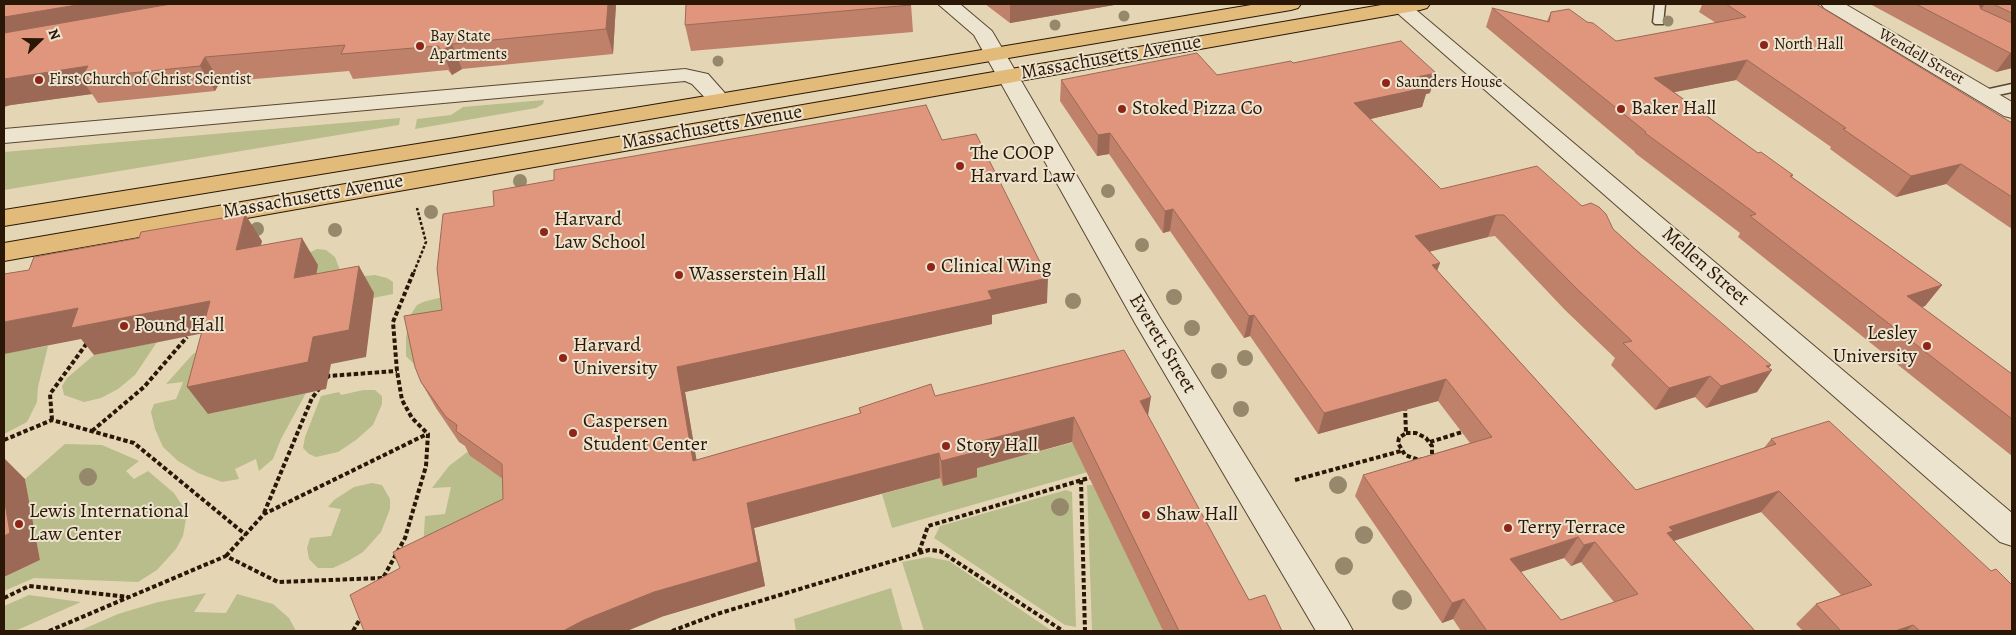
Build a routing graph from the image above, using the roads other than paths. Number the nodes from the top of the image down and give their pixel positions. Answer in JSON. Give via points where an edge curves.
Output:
{"nodes":[{"id":1,"x":948,"y":4,"type":"edge"},
{"id":2,"x":1290,"y":4,"type":"edge"},
{"id":3,"x":1660,"y":4,"type":"edge"},
{"id":4,"x":1831,"y":4,"type":"edge"},
{"id":5,"x":1406,"y":5,"type":"edge"},
{"id":6,"x":1659,"y":22,"type":"dead end"},
{"id":7,"x":995,"y":53,"type":"junction"},
{"id":8,"x":1009,"y":76,"type":"junction"},
{"id":9,"x":2012,"y":88,"type":"edge"},
{"id":10,"x":1984,"y":94,"type":"junction"},
{"id":11,"x":720,"y":100,"type":"junction"},
{"id":12,"x":2012,"y":111,"type":"edge"},
{"id":13,"x":4,"y":136,"type":"edge"},
{"id":14,"x":4,"y":218,"type":"edge"},
{"id":15,"x":4,"y":252,"type":"edge"},
{"id":16,"x":2012,"y":532,"type":"edge"},
{"id":17,"x":1335,"y":631,"type":"edge"}],
"edges":[{"from":1,"to":7,"type":"street","name":"Everett Street","via":[[982,31]]},
{"from":2,"to":7,"type":"main road","name":"Massachusetts Avenue"},
{"from":3,"to":6,"type":"lane"},
{"from":4,"to":10,"type":"street","name":"Wendell Street"},
{"from":5,"to":8,"type":"main road","name":"Massachusetts Avenue"},
{"from":5,"to":16,"type":"street","name":"Mellen Street"},
{"from":7,"to":8,"type":"street","name":"Everett Street"},
{"from":7,"to":11,"type":"main road","name":"Massachusetts Avenue"},
{"from":8,"to":15,"type":"main road","name":"Massachusetts Avenue"},
{"from":8,"to":17,"type":"street","name":"Everett Street","via":[[1149,323]]},
{"from":9,"to":10,"type":"lane"},
{"from":10,"to":12,"type":"street","name":"Wendell Street"},
{"from":11,"to":13,"type":"street","name":"Massachusetts Avenue","via":[[700,79],[685,75]]},
{"from":11,"to":14,"type":"main road","name":"Massachusetts Avenue"}]}
